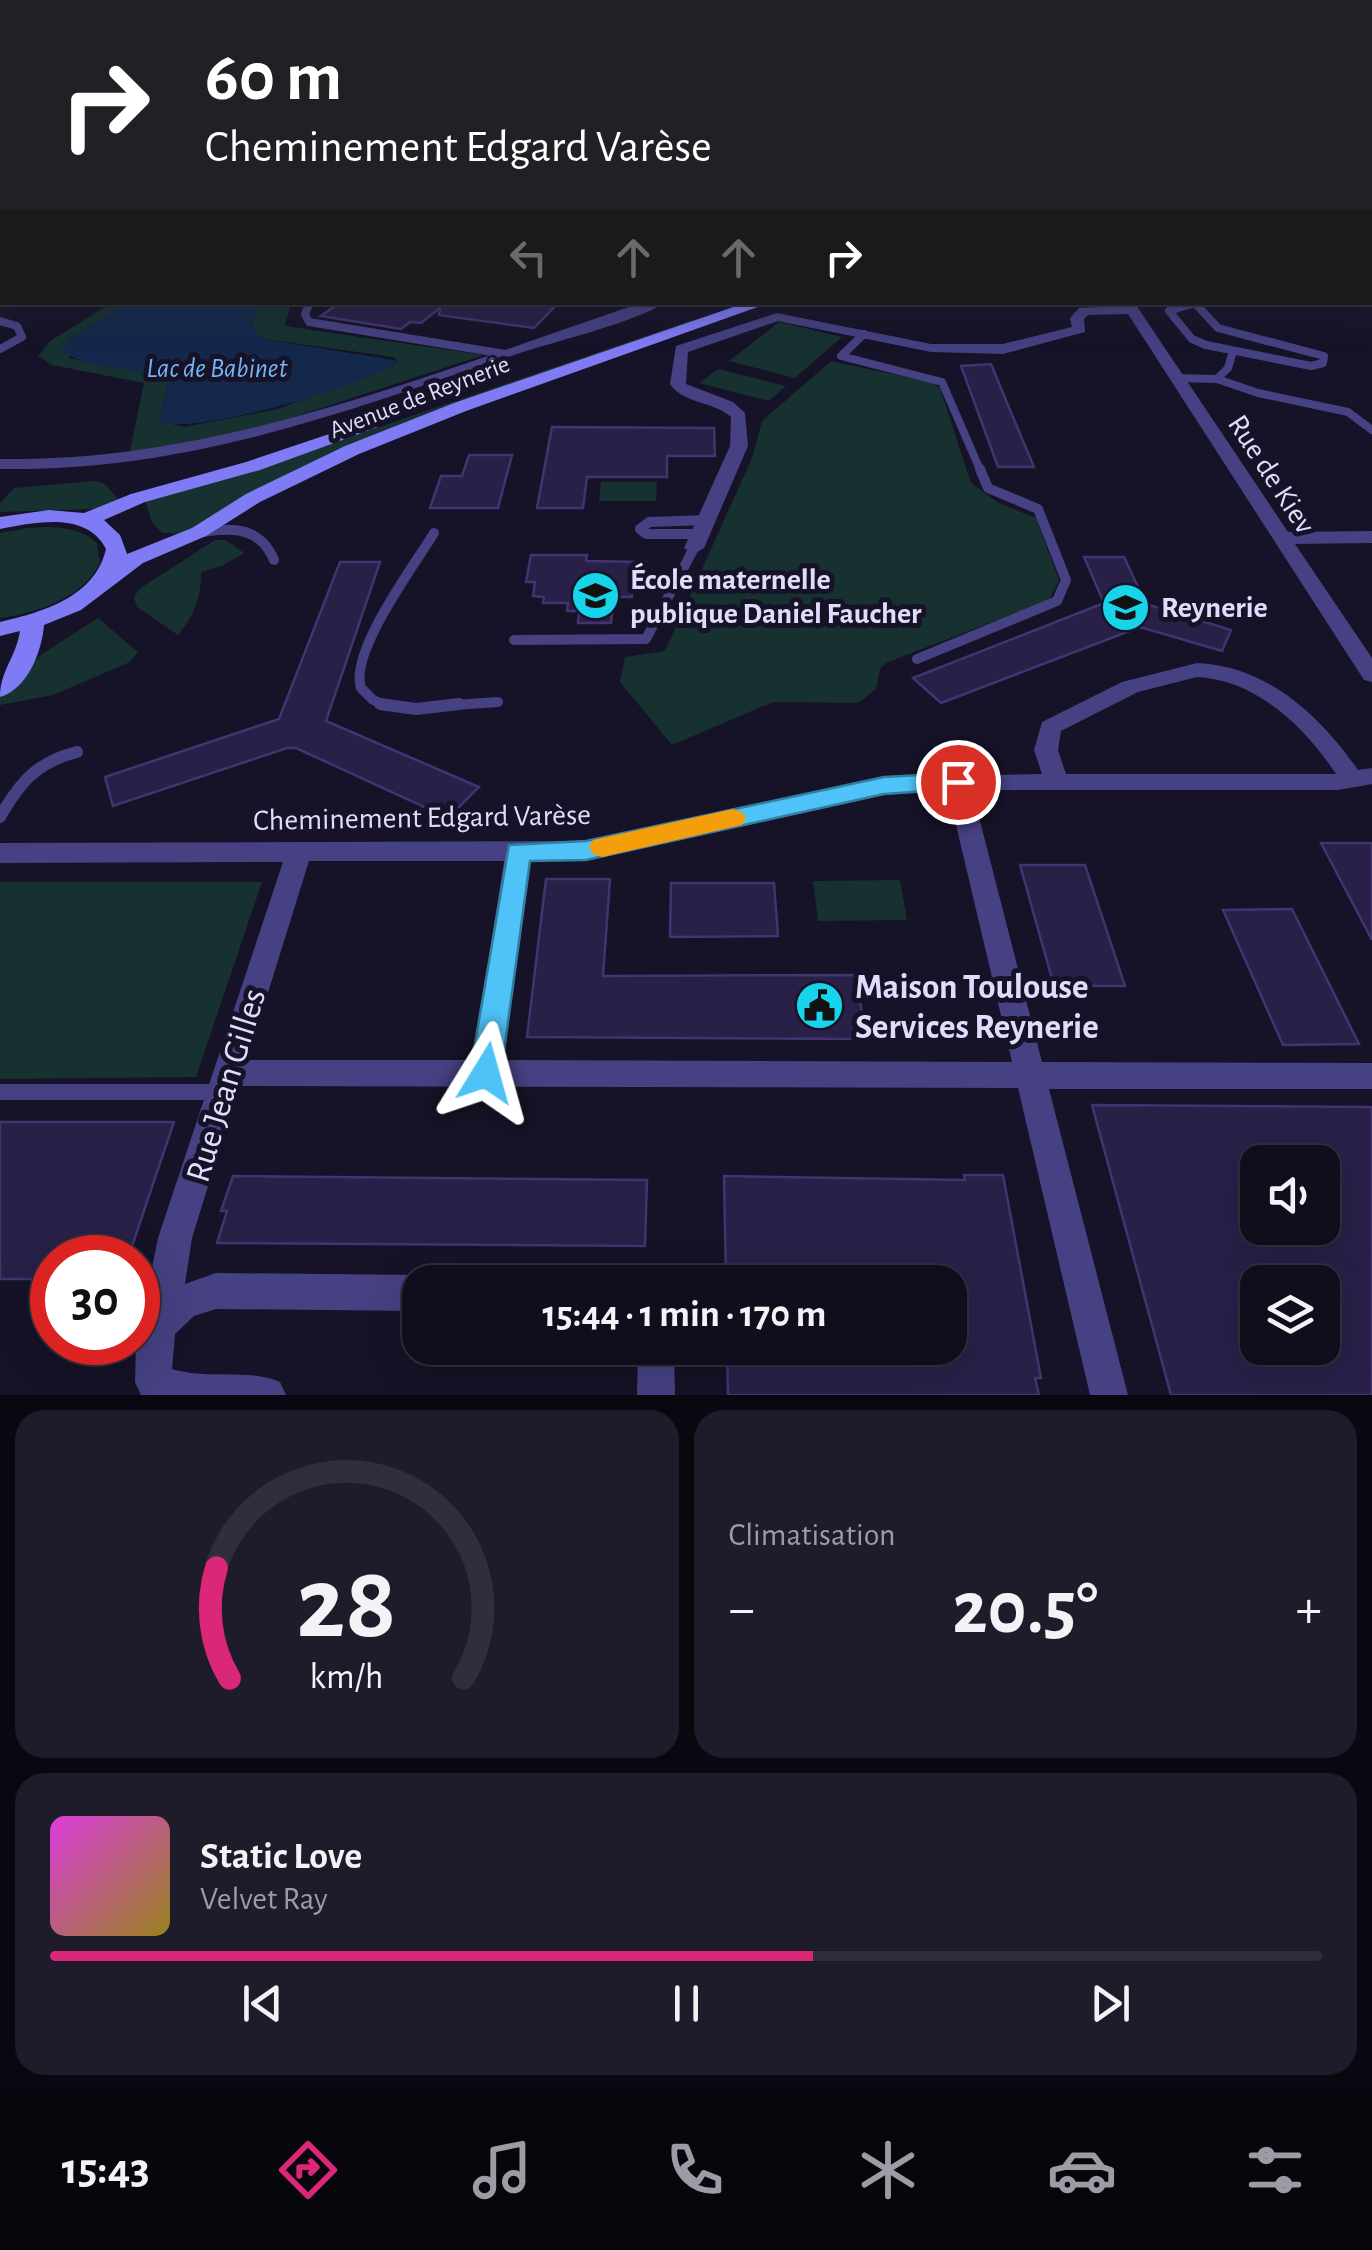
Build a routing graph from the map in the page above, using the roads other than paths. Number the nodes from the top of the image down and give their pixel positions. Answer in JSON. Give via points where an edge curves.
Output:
{"nodes":[{"id":1,"x":309,"y":305,"type":"edge"},
{"id":2,"x":649,"y":305,"type":"edge"},
{"id":3,"x":721,"y":305,"type":"edge"},
{"id":4,"x":756,"y":305,"type":"edge"},
{"id":5,"x":1178,"y":305,"type":"edge"},
{"id":6,"x":1199,"y":305,"type":"edge"},
{"id":7,"x":1129,"y":306,"type":"edge"},
{"id":8,"x":0,"y":321,"type":"edge"},
{"id":9,"x":864,"y":334,"type":"junction"},
{"id":10,"x":0,"y":349,"type":"edge"},
{"id":11,"x":1234,"y":351,"type":"junction"},
{"id":12,"x":505,"y":354,"type":"junction"},
{"id":13,"x":1176,"y":378,"type":"junction"},
{"id":14,"x":1217,"y":379,"type":"junction"},
{"id":15,"x":1372,"y":430,"type":"edge"},
{"id":16,"x":0,"y":464,"type":"edge"},
{"id":17,"x":4,"y":521,"type":"edge"},
{"id":18,"x":84,"y":521,"type":"junction"},
{"id":19,"x":199,"y":532,"type":"junction"},
{"id":20,"x":434,"y":533,"type":"dead end"},
{"id":21,"x":701,"y":534,"type":"junction"},
{"id":22,"x":1372,"y":537,"type":"edge"},
{"id":23,"x":1282,"y":538,"type":"junction"},
{"id":24,"x":274,"y":560,"type":"dead end"},
{"id":25,"x":108,"y":575,"type":"junction"},
{"id":26,"x":34,"y":620,"type":"junction"},
{"id":27,"x":0,"y":628,"type":"edge"},
{"id":28,"x":514,"y":640,"type":"dead end"},
{"id":29,"x":1362,"y":646,"type":"edge"},
{"id":30,"x":917,"y":659,"type":"dead end"},
{"id":31,"x":1372,"y":675,"type":"edge"},
{"id":32,"x":0,"y":689,"type":"edge"},
{"id":33,"x":498,"y":702,"type":"dead end"},
{"id":34,"x":77,"y":752,"type":"dead end"},
{"id":35,"x":1361,"y":777,"type":"edge"},
{"id":36,"x":958,"y":782,"type":"junction"},
{"id":37,"x":1057,"y":783,"type":"junction"},
{"id":38,"x":0,"y":817,"type":"edge"},
{"id":39,"x":518,"y":852,"type":"junction"},
{"id":40,"x":0,"y":853,"type":"edge"},
{"id":41,"x":298,"y":854,"type":"junction"},
{"id":42,"x":486,"y":1073,"type":"junction"},
{"id":43,"x":1030,"y":1076,"type":"junction"},
{"id":44,"x":1372,"y":1076,"type":"edge"},
{"id":45,"x":227,"y":1082,"type":"junction"},
{"id":46,"x":0,"y":1092,"type":"edge"},
{"id":47,"x":402,"y":1293,"type":"edge"},
{"id":48,"x":161,"y":1318,"type":"junction"},
{"id":49,"x":656,"y":1365,"type":"edge"},
{"id":50,"x":267,"y":1395,"type":"edge"},
{"id":51,"x":656,"y":1395,"type":"edge"},
{"id":52,"x":1108,"y":1395,"type":"edge"}],
"edges":[{"from":1,"to":12,"type":"lane","via":[[309,322]]},
{"from":2,"to":12,"type":"street"},
{"from":3,"to":18,"type":"street","name":"Avenue de Reynerie"},
{"from":4,"to":19,"type":"street","name":"Avenue de Reynerie","via":[[400,430],[253,498]]},
{"from":5,"to":11,"type":"lane","via":[[1170,311],[1192,339]]},
{"from":6,"to":11,"type":"lane","via":[[1218,328],[1324,356],[1323,363],[1310,366]]},
{"from":7,"to":9,"type":"street","via":[[1084,311],[1076,318],[1080,329],[1003,348],[931,348]]},
{"from":7,"to":13,"type":"street","name":"Rue de Kiev"},
{"from":8,"to":10,"type":"lane","via":[[17,326],[22,336]]},
{"from":9,"to":21,"type":"street","via":[[777,316],[680,349],[682,390],[727,404],[739,416],[739,446]]},
{"from":9,"to":30,"type":"lane","via":[[840,356],[942,382],[988,488],[1038,509],[1066,580],[1057,601]]},
{"from":11,"to":14,"type":"lane"},
{"from":12,"to":16,"type":"street","via":[[247,438],[173,455]]},
{"from":13,"to":14,"type":"lane"},
{"from":13,"to":23,"type":"street","name":"Rue de Kiev"},
{"from":14,"to":15,"type":"lane","via":[[1348,412]]},
{"from":17,"to":18,"type":"street"},
{"from":18,"to":25,"type":"street","via":[[115,542],[117,558]]},
{"from":19,"to":24,"type":"lane","via":[[259,534]]},
{"from":19,"to":25,"type":"street","name":"Avenue de Reynerie"},
{"from":20,"to":33,"type":"lane","via":[[370,642],[357,675],[361,688],[386,706],[411,709]]},
{"from":21,"to":21,"type":"lane","via":[[646,534],[640,529],[650,522]]},
{"from":21,"to":28,"type":"lane","via":[[646,640]]},
{"from":22,"to":23,"type":"street"},
{"from":23,"to":29,"type":"street","name":"Rue de Kiev"},
{"from":25,"to":26,"type":"street","name":"Avenue de Reynerie","via":[[72,604]]},
{"from":26,"to":27,"type":"street","name":"Avenue de Reynerie"},
{"from":26,"to":32,"type":"street","via":[[24,662]]},
{"from":29,"to":31,"type":"street","name":"Rue de Kiev"},
{"from":34,"to":38,"type":"lane","via":[[50,758],[24,775]]},
{"from":35,"to":37,"type":"street","name":"Cheminement Edgard Varèse"},
{"from":35,"to":37,"type":"street","via":[[1296,712],[1236,677],[1194,670],[1092,701],[1050,728],[1046,750]]},
{"from":36,"to":37,"type":"street","name":"Cheminement Edgard Varèse"},
{"from":36,"to":39,"type":"street","name":"Cheminement Edgard Varèse","via":[[884,786],[586,851]]},
{"from":36,"to":43,"type":"street"},
{"from":39,"to":41,"type":"street","name":"Cheminement Edgard Varèse"},
{"from":39,"to":42,"type":"street"},
{"from":40,"to":41,"type":"street","name":"Cheminement Edgard Varèse"},
{"from":41,"to":45,"type":"street","name":"Rue Jean Gilles"},
{"from":42,"to":43,"type":"street"},
{"from":42,"to":45,"type":"street"},
{"from":43,"to":44,"type":"street"},
{"from":43,"to":52,"type":"street"},
{"from":45,"to":46,"type":"lane"},
{"from":45,"to":48,"type":"street","name":"Rue Jean Gilles","via":[[176,1238]]},
{"from":47,"to":48,"type":"street","via":[[216,1291],[189,1298]]},
{"from":48,"to":50,"type":"street","name":"Rue Jean Gilles","via":[[153,1345],[154,1382],[193,1394]]},
{"from":49,"to":51,"type":"street"}]}
